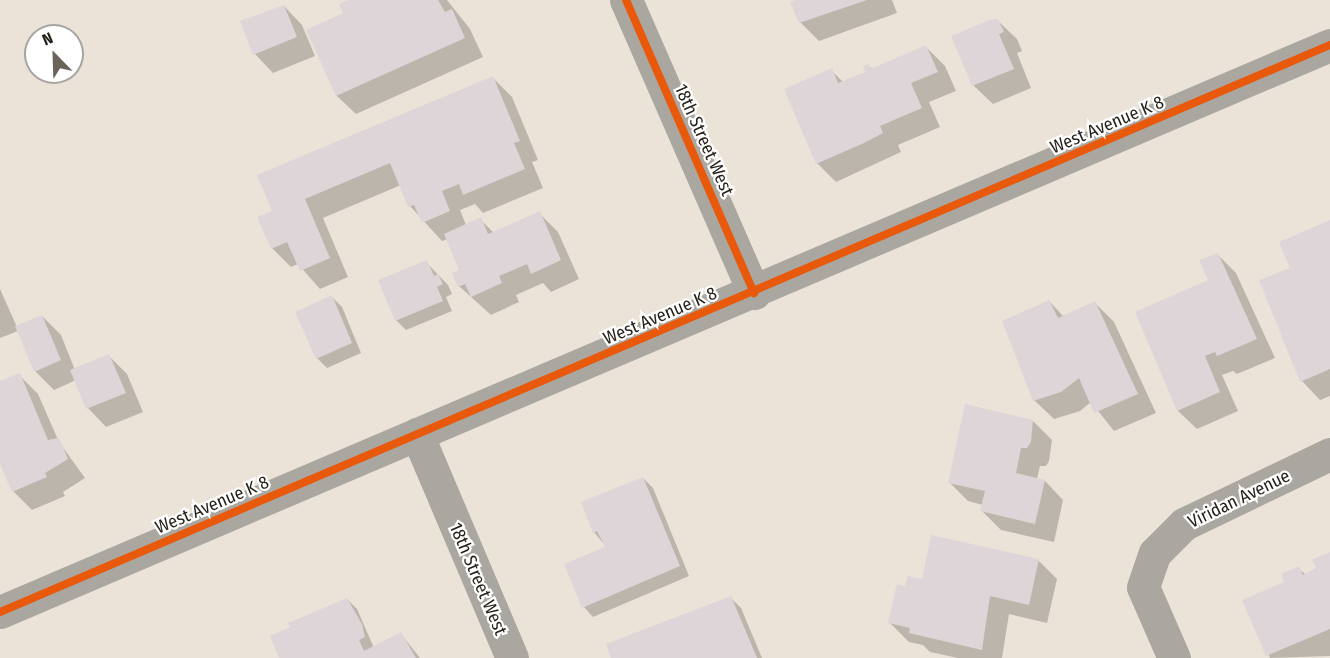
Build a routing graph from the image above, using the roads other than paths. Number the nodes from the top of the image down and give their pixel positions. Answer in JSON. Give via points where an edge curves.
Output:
{"nodes":[{"id":1,"x":626,"y":0,"type":"edge"},
{"id":2,"x":1330,"y":45,"type":"edge"},
{"id":3,"x":754,"y":293,"type":"junction"},
{"id":4,"x":417,"y":434,"type":"junction"},
{"id":5,"x":1330,"y":454,"type":"edge"},
{"id":6,"x":0,"y":612,"type":"edge"},
{"id":7,"x":512,"y":658,"type":"edge"},
{"id":8,"x":1174,"y":658,"type":"edge"}],
"edges":[{"from":1,"to":3,"type":"street","name":"18th Street West"},
{"from":2,"to":3,"type":"street","name":"West Avenue K 8"},
{"from":3,"to":4,"type":"street","name":"West Avenue K 8"},
{"from":4,"to":6,"type":"street","name":"West Avenue K 8"},
{"from":4,"to":7,"type":"street","name":"18th Street West"},
{"from":5,"to":8,"type":"street","name":"Viridan Avenue","via":[[1184,524],[1155,553],[1143,587]]}]}
